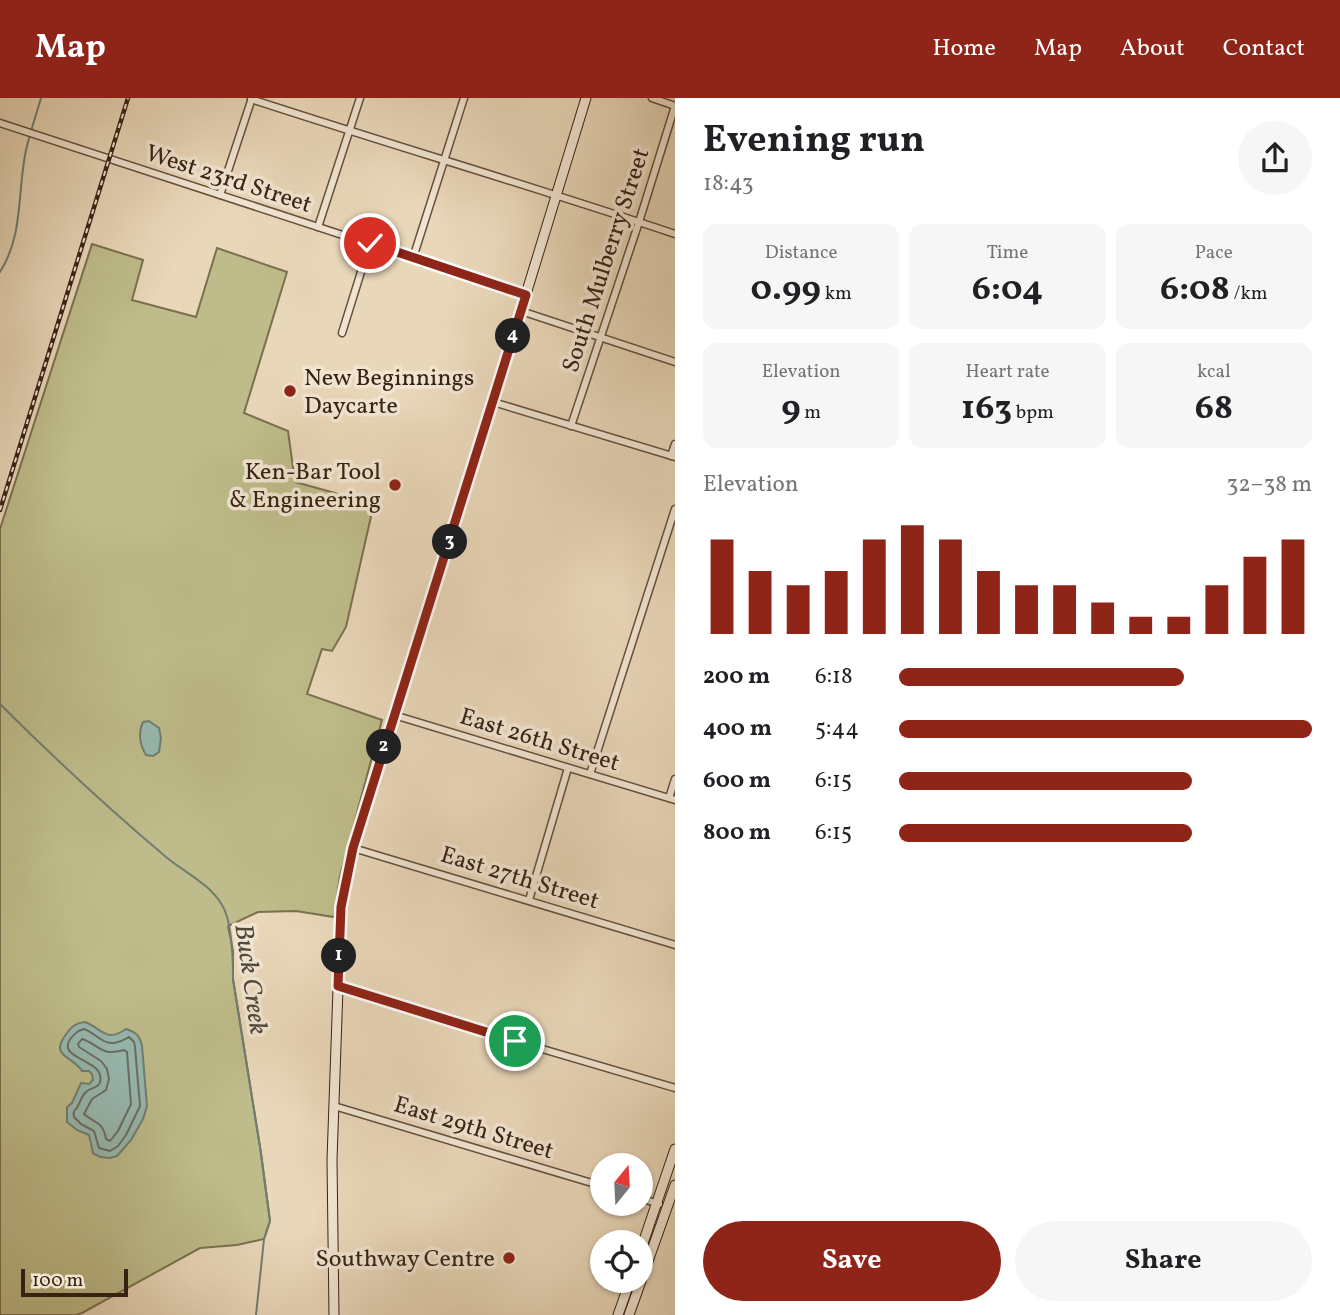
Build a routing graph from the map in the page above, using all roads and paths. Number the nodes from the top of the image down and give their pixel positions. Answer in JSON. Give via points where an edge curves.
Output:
{"nodes":[{"id":1,"x":359,"y":98,"type":"edge"},
{"id":2,"x":464,"y":98,"type":"edge"},
{"id":3,"x":586,"y":98,"type":"edge"},
{"id":4,"x":652,"y":98,"type":"edge"},
{"id":5,"x":252,"y":99,"type":"edge"},
{"id":6,"x":675,"y":106,"type":"edge"},
{"id":7,"x":0,"y":123,"type":"edge"},
{"id":8,"x":349,"y":131,"type":"junction"},
{"id":9,"x":445,"y":159,"type":"junction"},
{"id":10,"x":220,"y":195,"type":"junction"},
{"id":11,"x":557,"y":196,"type":"junction"},
{"id":12,"x":639,"y":222,"type":"junction"},
{"id":13,"x":318,"y":227,"type":"junction"},
{"id":14,"x":675,"y":234,"type":"edge"},
{"id":15,"x":370,"y":243,"type":"junction"},
{"id":16,"x":414,"y":258,"type":"junction"},
{"id":17,"x":526,"y":295,"type":"junction"},
{"id":18,"x":521,"y":311,"type":"junction"},
{"id":19,"x":342,"y":333,"type":"dead end"},
{"id":20,"x":600,"y":338,"type":"junction"},
{"id":21,"x":675,"y":362,"type":"edge"},
{"id":22,"x":493,"y":402,"type":"junction"},
{"id":23,"x":571,"y":426,"type":"junction"},
{"id":24,"x":675,"y":444,"type":"edge"},
{"id":25,"x":673,"y":457,"type":"edge"},
{"id":26,"x":675,"y":509,"type":"edge"},
{"id":27,"x":394,"y":715,"type":"junction"},
{"id":28,"x":568,"y":768,"type":"junction"},
{"id":29,"x":590,"y":774,"type":"junction"},
{"id":30,"x":675,"y":779,"type":"edge"},
{"id":31,"x":672,"y":799,"type":"edge"},
{"id":32,"x":353,"y":848,"type":"junction"},
{"id":33,"x":528,"y":900,"type":"junction"},
{"id":34,"x":675,"y":944,"type":"edge"},
{"id":35,"x":338,"y":986,"type":"junction"},
{"id":36,"x":675,"y":1088,"type":"edge"},
{"id":37,"x":334,"y":1106,"type":"junction"},
{"id":38,"x":675,"y":1149,"type":"edge"},
{"id":39,"x":590,"y":1182,"type":"edge"},
{"id":40,"x":675,"y":1185,"type":"edge"},
{"id":41,"x":653,"y":1202,"type":"edge"},
{"id":42,"x":662,"y":1205,"type":"junction"},
{"id":43,"x":650,"y":1230,"type":"edge"},
{"id":44,"x":626,"y":1293,"type":"edge"},
{"id":45,"x":334,"y":1315,"type":"edge"},
{"id":46,"x":618,"y":1315,"type":"edge"},
{"id":47,"x":629,"y":1315,"type":"edge"}],
"edges":[{"from":1,"to":8,"type":"street"},
{"from":2,"to":9,"type":"street"},
{"from":3,"to":11,"type":"main road"},
{"from":4,"to":6,"type":"street"},
{"from":5,"to":8,"type":"street"},
{"from":5,"to":10,"type":"street"},
{"from":6,"to":12,"type":"street","name":"South Mulberry Street"},
{"from":7,"to":10,"type":"street","name":"West 23rd Street"},
{"from":8,"to":9,"type":"street"},
{"from":8,"to":13,"type":"street"},
{"from":9,"to":11,"type":"street"},
{"from":9,"to":16,"type":"street"},
{"from":10,"to":13,"type":"street","name":"West 23rd Street"},
{"from":11,"to":12,"type":"street"},
{"from":11,"to":17,"type":"main road"},
{"from":12,"to":14,"type":"street"},
{"from":12,"to":20,"type":"street","name":"South Mulberry Street"},
{"from":13,"to":15,"type":"street","name":"West 23rd Street"},
{"from":15,"to":16,"type":"street","name":"West 23rd Street"},
{"from":15,"to":19,"type":"street"},
{"from":16,"to":17,"type":"street","name":"West 23rd Street"},
{"from":17,"to":18,"type":"main road"},
{"from":18,"to":20,"type":"street"},
{"from":18,"to":22,"type":"main road"},
{"from":20,"to":21,"type":"street"},
{"from":20,"to":23,"type":"street","name":"South Mulberry Street"},
{"from":22,"to":23,"type":"street"},
{"from":22,"to":27,"type":"main road"},
{"from":23,"to":25,"type":"street"},
{"from":24,"to":25,"type":"street"},
{"from":26,"to":29,"type":"street"},
{"from":27,"to":28,"type":"street","name":"East 26th Street"},
{"from":27,"to":32,"type":"main road"},
{"from":28,"to":29,"type":"street","name":"East 26th Street"},
{"from":28,"to":33,"type":"street"},
{"from":29,"to":31,"type":"street","name":"East 26th Street"},
{"from":30,"to":31,"type":"street"},
{"from":32,"to":33,"type":"street","name":"East 27th Street"},
{"from":32,"to":35,"type":"main road","via":[[341,907]]},
{"from":33,"to":34,"type":"street","name":"East 27th Street"},
{"from":35,"to":36,"type":"street"},
{"from":35,"to":37,"type":"main road"},
{"from":37,"to":39,"type":"street","name":"East 29th Street"},
{"from":37,"to":45,"type":"main road"},
{"from":38,"to":42,"type":"main road"},
{"from":40,"to":42,"type":"main road"},
{"from":41,"to":42,"type":"street"},
{"from":42,"to":43,"type":"main road"},
{"from":42,"to":47,"type":"main road","via":[[647,1268]]},
{"from":44,"to":46,"type":"main road"}]}
